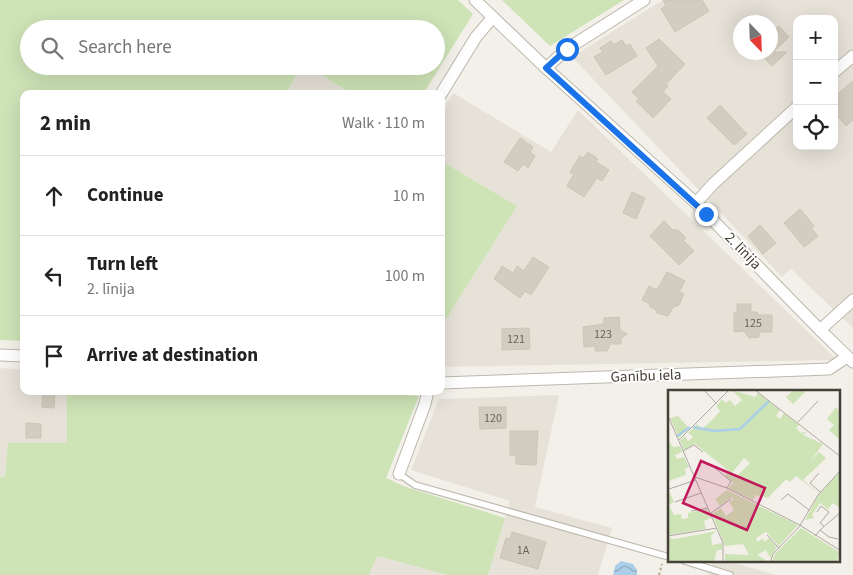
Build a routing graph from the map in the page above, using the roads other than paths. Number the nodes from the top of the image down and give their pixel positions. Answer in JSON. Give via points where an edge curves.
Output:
{"nodes":[{"id":1,"x":475,"y":0,"type":"edge"},
{"id":2,"x":644,"y":0,"type":"edge"},
{"id":3,"x":493,"y":17,"type":"junction"},
{"id":4,"x":853,"y":56,"type":"edge"},
{"id":5,"x":546,"y":68,"type":"junction"},
{"id":6,"x":838,"y":69,"type":"edge"},
{"id":7,"x":443,"y":90,"type":"edge"},
{"id":8,"x":793,"y":111,"type":"edge"},
{"id":9,"x":696,"y":203,"type":"junction"},
{"id":10,"x":853,"y":300,"type":"edge"},
{"id":11,"x":820,"y":330,"type":"junction"},
{"id":12,"x":0,"y":355,"type":"edge"},
{"id":13,"x":20,"y":356,"type":"edge"},
{"id":14,"x":850,"y":359,"type":"edge"},
{"id":15,"x":445,"y":383,"type":"edge"},
{"id":16,"x":427,"y":395,"type":"edge"},
{"id":17,"x":399,"y":474,"type":"joint"},
{"id":18,"x":668,"y":557,"type":"edge"},
{"id":19,"x":688,"y":562,"type":"edge"},
{"id":20,"x":730,"y":575,"type":"edge"}],
"edges":[{"from":1,"to":3,"type":"street","name":"2. līnija"},
{"from":2,"to":5,"type":"street","via":[[567,49]]},
{"from":3,"to":5,"type":"street","name":"2. līnija"},
{"from":3,"to":7,"type":"street","via":[[476,37]]},
{"from":4,"to":6,"type":"street"},
{"from":5,"to":9,"type":"street","name":"2. līnija"},
{"from":8,"to":9,"type":"street"},
{"from":9,"to":11,"type":"street","name":"2. līnija"},
{"from":10,"to":11,"type":"street"},
{"from":11,"to":14,"type":"street","name":"2. līnija"},
{"from":12,"to":13,"type":"street"},
{"from":14,"to":15,"type":"street","name":"Ganību iela","via":[[829,369]]},
{"from":16,"to":17,"type":"street"},
{"from":17,"to":18,"type":"lane","via":[[415,485]]},
{"from":19,"to":20,"type":"lane"}]}
